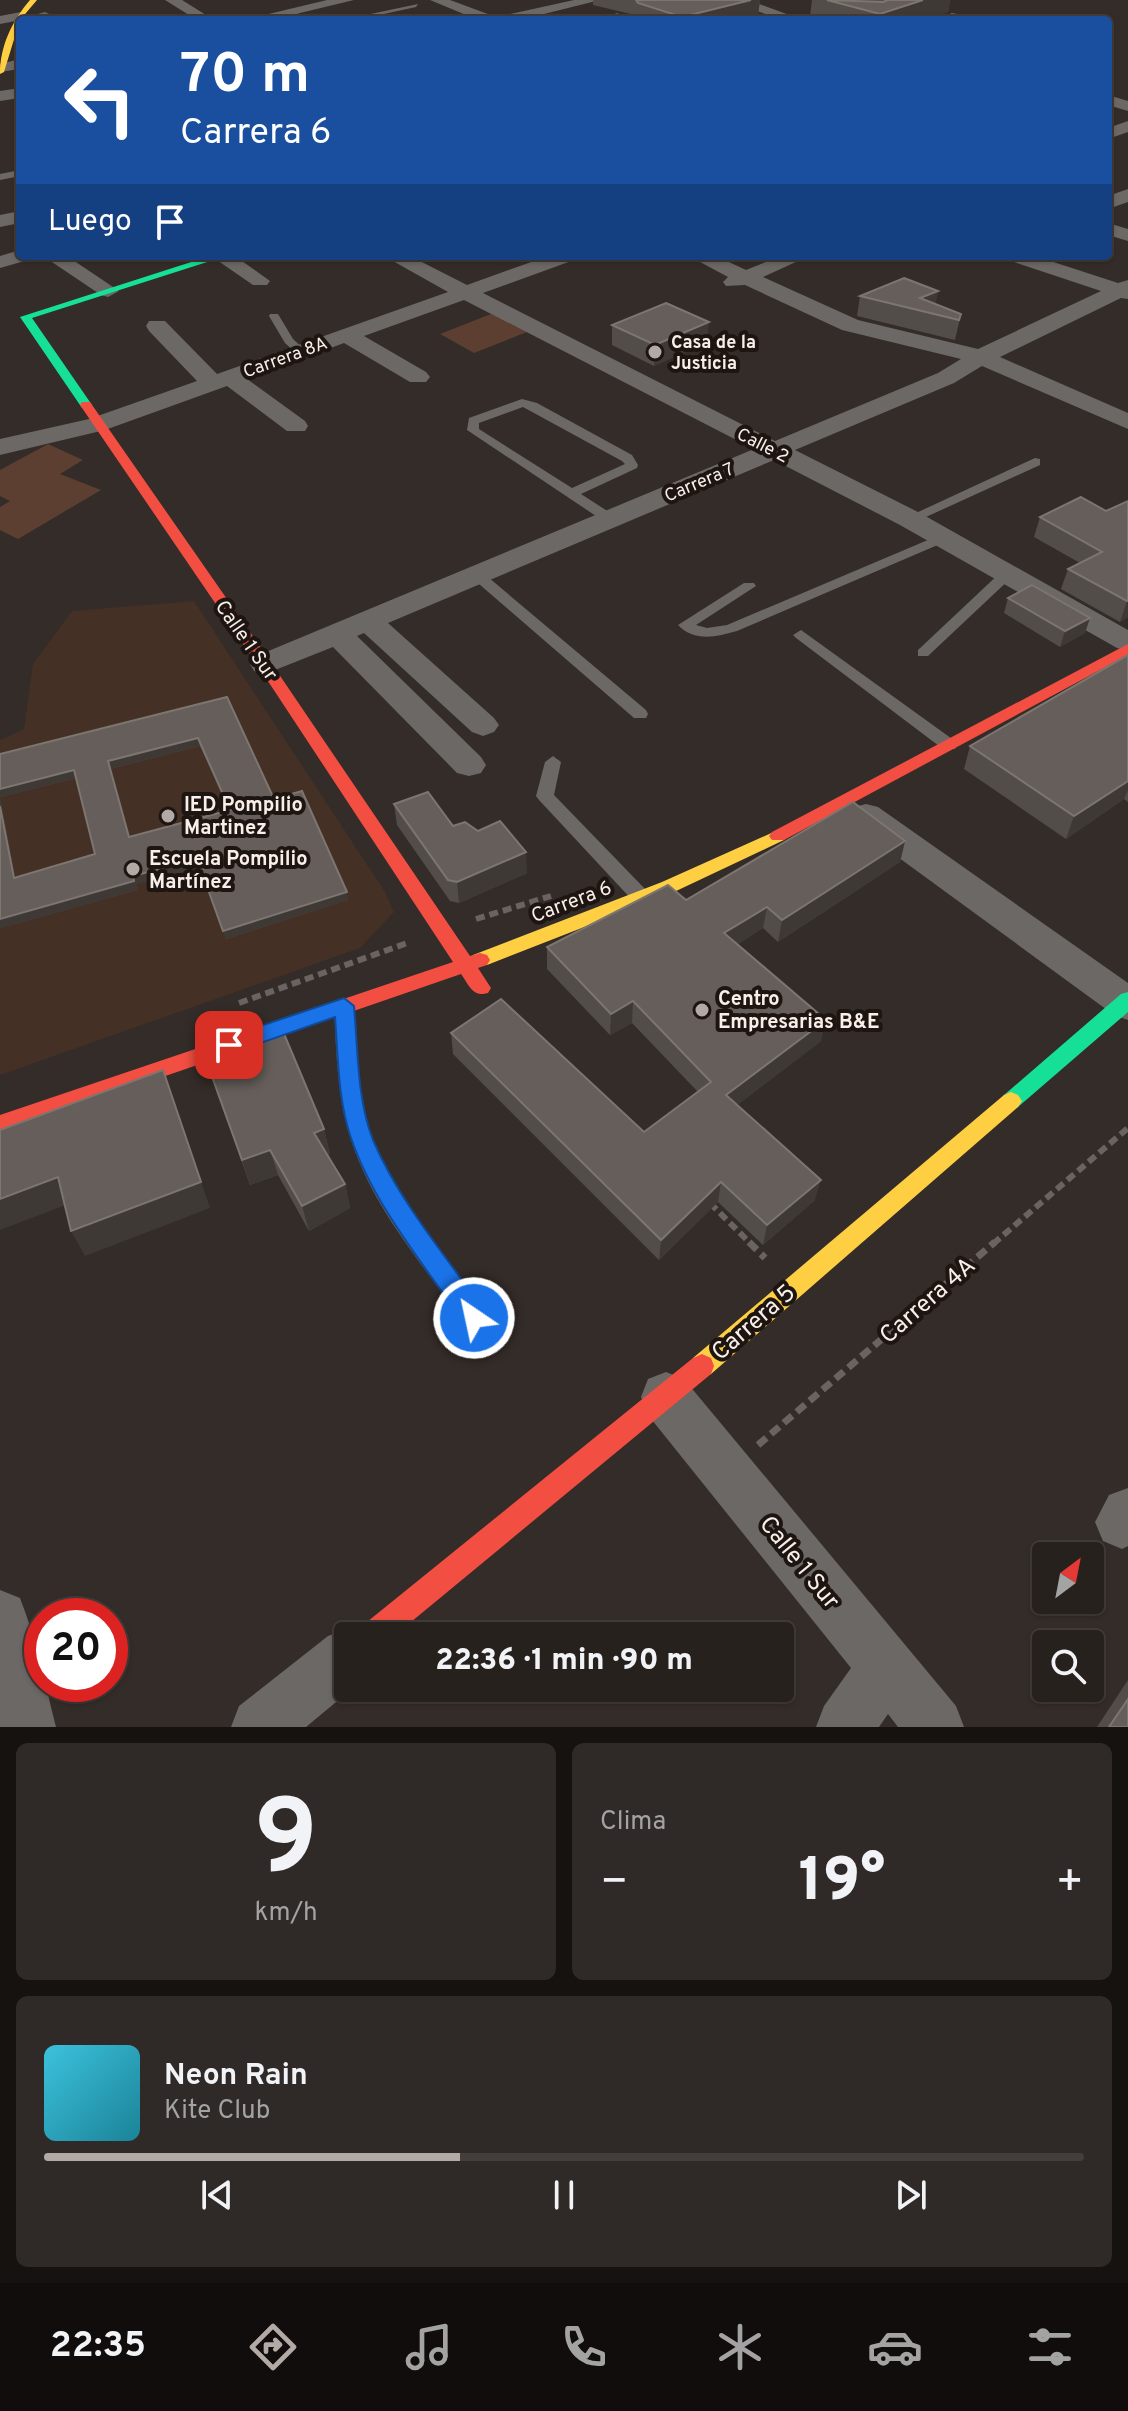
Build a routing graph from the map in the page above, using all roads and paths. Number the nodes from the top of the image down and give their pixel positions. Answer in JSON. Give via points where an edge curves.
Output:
{"nodes":[{"id":1,"x":172,"y":0,"type":"edge"},
{"id":2,"x":187,"y":0,"type":"edge"},
{"id":3,"x":400,"y":0,"type":"edge"},
{"id":4,"x":437,"y":0,"type":"edge"},
{"id":5,"x":593,"y":0,"type":"edge"},
{"id":6,"x":734,"y":0,"type":"edge"},
{"id":7,"x":482,"y":3,"type":"dead end"},
{"id":8,"x":458,"y":8,"type":"junction"},
{"id":9,"x":343,"y":11,"type":"edge"},
{"id":10,"x":616,"y":15,"type":"dead end"},
{"id":11,"x":200,"y":16,"type":"edge"},
{"id":12,"x":215,"y":16,"type":"edge"},
{"id":13,"x":298,"y":16,"type":"edge"},
{"id":14,"x":365,"y":16,"type":"edge"},
{"id":15,"x":480,"y":16,"type":"edge"},
{"id":16,"x":519,"y":16,"type":"edge"},
{"id":17,"x":619,"y":16,"type":"edge"},
{"id":18,"x":784,"y":16,"type":"edge"},
{"id":19,"x":16,"y":45,"type":"edge"},
{"id":20,"x":7,"y":68,"type":"edge"},
{"id":21,"x":59,"y":260,"type":"edge"},
{"id":22,"x":208,"y":260,"type":"edge"},
{"id":23,"x":227,"y":260,"type":"edge"},
{"id":24,"x":402,"y":260,"type":"edge"},
{"id":25,"x":549,"y":260,"type":"edge"},
{"id":26,"x":684,"y":260,"type":"edge"},
{"id":27,"x":706,"y":260,"type":"edge"},
{"id":28,"x":789,"y":260,"type":"edge"},
{"id":29,"x":1028,"y":260,"type":"edge"},
{"id":30,"x":738,"y":280,"type":"junction"},
{"id":31,"x":260,"y":281,"type":"dead end"},
{"id":32,"x":1125,"y":290,"type":"edge"},
{"id":33,"x":108,"y":291,"type":"junction"},
{"id":34,"x":466,"y":292,"type":"junction"},
{"id":35,"x":274,"y":316,"type":"dead end"},
{"id":36,"x":157,"y":326,"type":"dead end"},
{"id":37,"x":346,"y":335,"type":"junction"},
{"id":38,"x":942,"y":349,"type":"junction"},
{"id":39,"x":301,"y":352,"type":"junction"},
{"id":40,"x":981,"y":357,"type":"junction"},
{"id":41,"x":913,"y":364,"type":"junction"},
{"id":42,"x":418,"y":377,"type":"dead end"},
{"id":43,"x":946,"y":378,"type":"junction"},
{"id":44,"x":222,"y":380,"type":"junction"},
{"id":45,"x":1128,"y":422,"type":"edge"},
{"id":46,"x":96,"y":425,"type":"junction"},
{"id":47,"x":296,"y":426,"type":"dead end"},
{"id":48,"x":0,"y":447,"type":"edge"},
{"id":49,"x":773,"y":451,"type":"junction"},
{"id":50,"x":1035,"y":462,"type":"dead end"},
{"id":51,"x":573,"y":493,"type":"junction"},
{"id":52,"x":610,"y":519,"type":"junction"},
{"id":53,"x":910,"y":519,"type":"junction"},
{"id":54,"x":942,"y":538,"type":"junction"},
{"id":55,"x":1007,"y":574,"type":"junction"},
{"id":56,"x":477,"y":575,"type":"junction"},
{"id":57,"x":749,"y":586,"type":"dead end"},
{"id":58,"x":368,"y":621,"type":"junction"},
{"id":59,"x":337,"y":634,"type":"junction"},
{"id":60,"x":801,"y":635,"type":"dead end"},
{"id":61,"x":1128,"y":642,"type":"edge"},
{"id":62,"x":1128,"y":649,"type":"edge"},
{"id":63,"x":923,"y":653,"type":"dead end"},
{"id":64,"x":265,"y":664,"type":"junction"},
{"id":65,"x":640,"y":714,"type":"dead end"},
{"id":66,"x":483,"y":725,"type":"dead end"},
{"id":67,"x":949,"y":745,"type":"junction"},
{"id":68,"x":553,"y":762,"type":"dead end"},
{"id":69,"x":469,"y":765,"type":"dead end"},
{"id":70,"x":845,"y":801,"type":"junction"},
{"id":71,"x":641,"y":897,"type":"junction"},
{"id":72,"x":466,"y":965,"type":"junction"},
{"id":73,"x":482,"y":989,"type":"dead end"},
{"id":74,"x":1127,"y":1002,"type":"edge"},
{"id":75,"x":344,"y":1006,"type":"junction"},
{"id":76,"x":0,"y":1124,"type":"edge"},
{"id":77,"x":1128,"y":1128,"type":"edge"},
{"id":78,"x":706,"y":1199,"type":"edge"},
{"id":79,"x":793,"y":1288,"type":"junction"},
{"id":80,"x":474,"y":1318,"type":"dead end"},
{"id":81,"x":666,"y":1397,"type":"junction"},
{"id":82,"x":727,"y":1472,"type":"junction"},
{"id":83,"x":0,"y":1618,"type":"edge"},
{"id":84,"x":389,"y":1622,"type":"edge"},
{"id":85,"x":334,"y":1667,"type":"edge"},
{"id":86,"x":886,"y":1667,"type":"junction"},
{"id":87,"x":27,"y":1727,"type":"edge"},
{"id":88,"x":260,"y":1727,"type":"edge"},
{"id":89,"x":845,"y":1727,"type":"edge"},
{"id":90,"x":935,"y":1727,"type":"edge"}],
"edges":[{"from":1,"to":11,"type":"street"},
{"from":2,"to":12,"type":"street"},
{"from":3,"to":9,"type":"lane"},
{"from":3,"to":14,"type":"lane","via":[[416,5]]},
{"from":4,"to":8,"type":"street"},
{"from":5,"to":16,"type":"street"},
{"from":6,"to":18,"type":"street"},
{"from":7,"to":8,"type":"street"},
{"from":8,"to":15,"type":"street"},
{"from":9,"to":13,"type":"street"},
{"from":10,"to":17,"type":"lane"},
{"from":19,"to":20,"type":"street"},
{"from":21,"to":33,"type":"street"},
{"from":22,"to":33,"type":"street"},
{"from":23,"to":31,"type":"street"},
{"from":24,"to":34,"type":"street","name":"Calle 2"},
{"from":25,"to":34,"type":"street","name":"Carrera 8A"},
{"from":26,"to":30,"type":"street"},
{"from":27,"to":30,"type":"street"},
{"from":28,"to":30,"type":"street"},
{"from":29,"to":32,"type":"street"},
{"from":30,"to":38,"type":"street","via":[[850,325]]},
{"from":30,"to":41,"type":"street"},
{"from":32,"to":40,"type":"street","name":"Carrera 7"},
{"from":33,"to":46,"type":"street","name":"Calle 1 Sur","via":[[25,317]]},
{"from":34,"to":37,"type":"street","name":"Carrera 8A"},
{"from":34,"to":49,"type":"street","name":"Calle 2"},
{"from":35,"to":39,"type":"lane"},
{"from":36,"to":44,"type":"street"},
{"from":37,"to":39,"type":"street","name":"Carrera 8A"},
{"from":37,"to":42,"type":"street"},
{"from":38,"to":40,"type":"street"},
{"from":38,"to":41,"type":"street","via":[[945,360],[940,364]]},
{"from":39,"to":44,"type":"street","name":"Carrera 8A"},
{"from":40,"to":43,"type":"street","name":"Carrera 7"},
{"from":40,"to":45,"type":"street"},
{"from":41,"to":43,"type":"street"},
{"from":43,"to":49,"type":"street","name":"Carrera 7"},
{"from":44,"to":46,"type":"street","name":"Carrera 8A"},
{"from":44,"to":47,"type":"street"},
{"from":46,"to":48,"type":"street","name":"Carrera 8A"},
{"from":46,"to":64,"type":"street","name":"Calle 1 Sur"},
{"from":49,"to":52,"type":"street","name":"Carrera 7"},
{"from":49,"to":53,"type":"street","name":"Calle 2"},
{"from":50,"to":53,"type":"lane"},
{"from":51,"to":51,"type":"lane","via":[[473,430],[473,421],[522,403],[533,406],[632,465]]},
{"from":51,"to":52,"type":"lane"},
{"from":52,"to":56,"type":"street","name":"Carrera 7"},
{"from":53,"to":54,"type":"street","name":"Calle 2"},
{"from":54,"to":55,"type":"street","name":"Calle 2"},
{"from":54,"to":57,"type":"lane","via":[[732,628],[705,633],[685,625]]},
{"from":55,"to":61,"type":"street","name":"Calle 2"},
{"from":55,"to":63,"type":"lane"},
{"from":56,"to":58,"type":"street","name":"Carrera 7"},
{"from":56,"to":65,"type":"lane"},
{"from":58,"to":59,"type":"street","name":"Carrera 7"},
{"from":58,"to":66,"type":"street"},
{"from":59,"to":64,"type":"street","name":"Carrera 7"},
{"from":59,"to":69,"type":"street"},
{"from":60,"to":67,"type":"lane"},
{"from":62,"to":67,"type":"street","name":"Carrera 6"},
{"from":64,"to":72,"type":"street","name":"Calle 1 Sur"},
{"from":67,"to":70,"type":"street","name":"Carrera 6"},
{"from":68,"to":71,"type":"lane","via":[[545,796]]},
{"from":70,"to":71,"type":"street","name":"Carrera 6"},
{"from":70,"to":74,"type":"street"},
{"from":71,"to":72,"type":"street","name":"Carrera 6"},
{"from":72,"to":73,"type":"street","name":"Calle 1 Sur"},
{"from":72,"to":75,"type":"street","name":"Carrera 6"},
{"from":74,"to":79,"type":"street","name":"Carrera 5"},
{"from":75,"to":76,"type":"street","name":"Carrera 6"},
{"from":75,"to":80,"type":"lane","via":[[361,1138],[392,1198]]},
{"from":77,"to":82,"type":"path","name":"Carrera 4A"},
{"from":78,"to":79,"type":"path"},
{"from":79,"to":81,"type":"street","name":"Carrera 5"},
{"from":81,"to":82,"type":"street","name":"Calle 1 Sur"},
{"from":81,"to":84,"type":"street","name":"Carrera 5"},
{"from":82,"to":86,"type":"street","name":"Calle 1 Sur"},
{"from":83,"to":87,"type":"street"},
{"from":85,"to":88,"type":"street"},
{"from":86,"to":89,"type":"street"},
{"from":86,"to":90,"type":"street","name":"Calle 1 Sur"}]}
